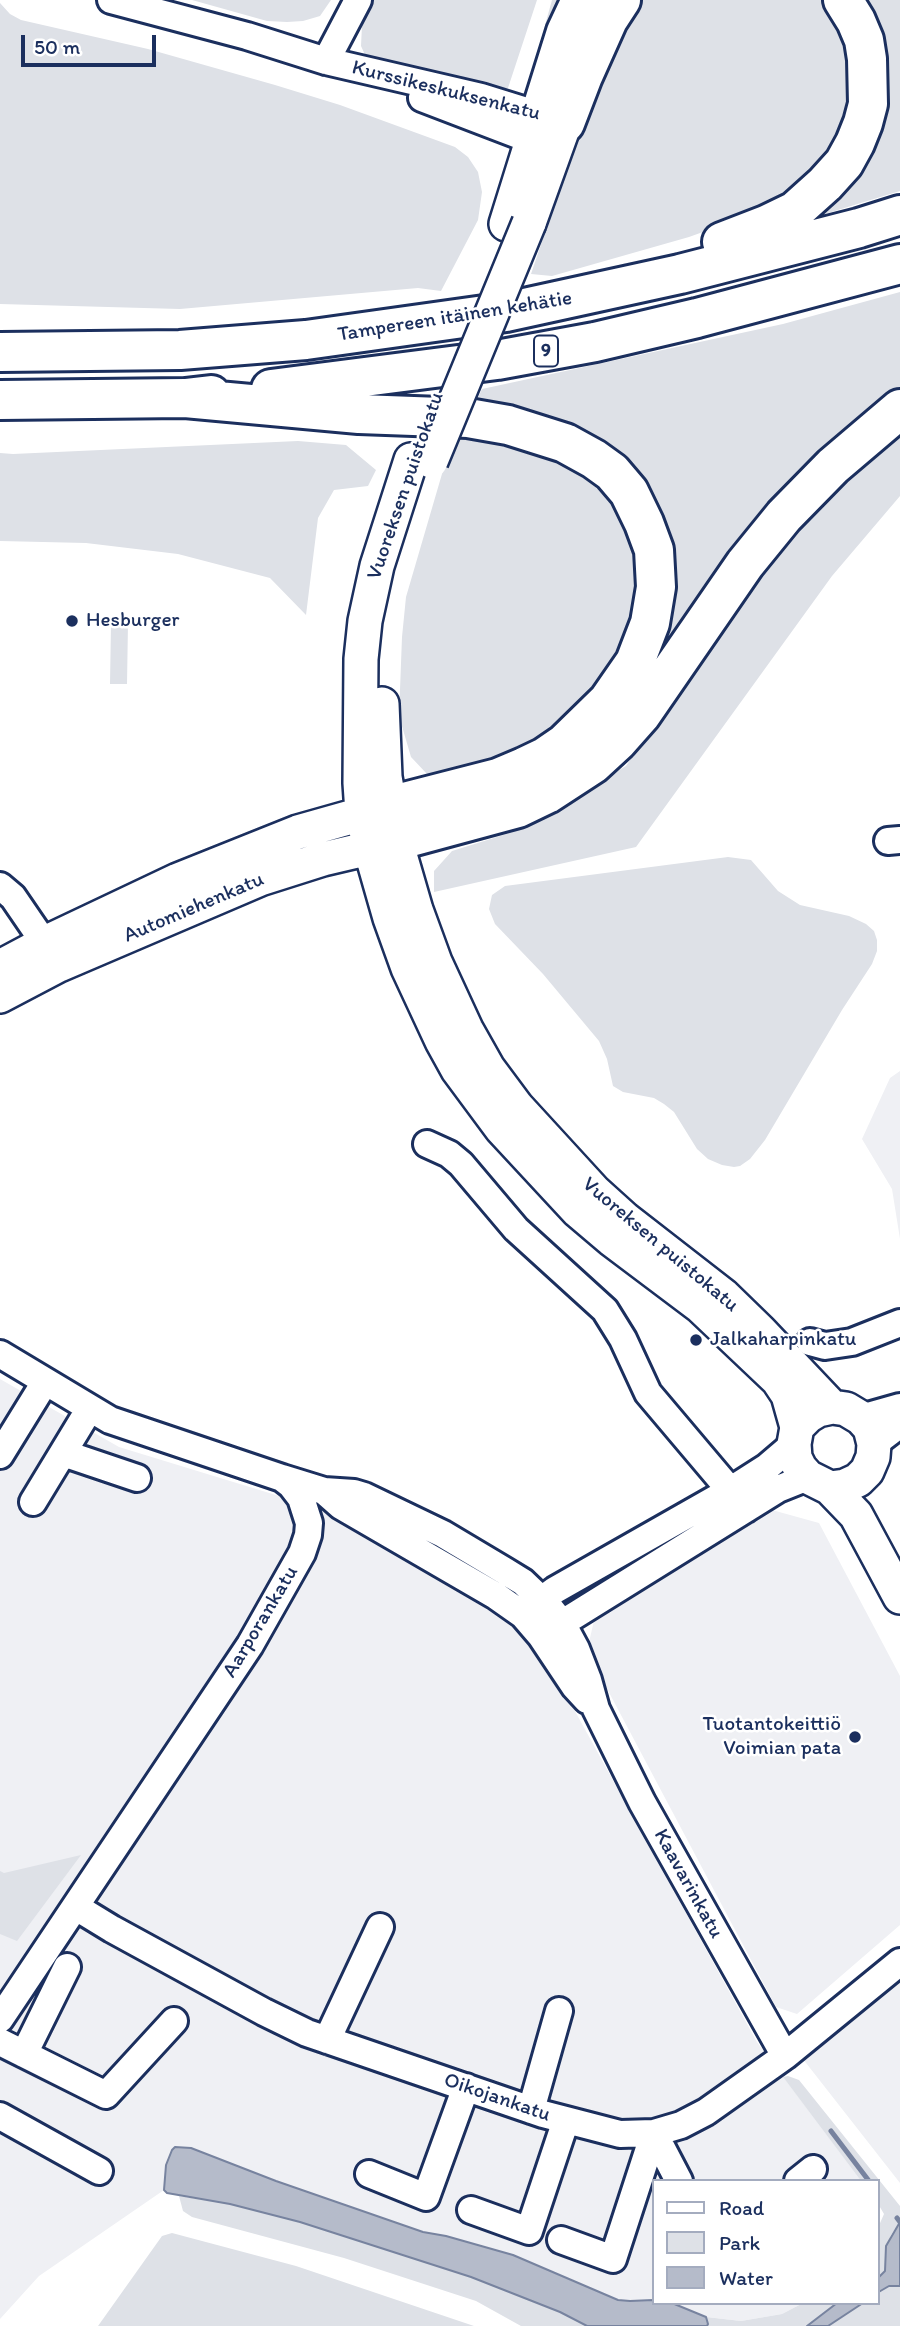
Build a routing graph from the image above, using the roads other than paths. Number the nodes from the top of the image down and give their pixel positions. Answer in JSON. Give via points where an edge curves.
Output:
{"nodes":[{"id":1,"x":111,"y":0,"type":"edge"},
{"id":2,"x":358,"y":0,"type":"edge"},
{"id":3,"x":581,"y":0,"type":"edge"},
{"id":4,"x":621,"y":0,"type":"edge"},
{"id":5,"x":844,"y":0,"type":"edge"},
{"id":6,"x":326,"y":61,"type":"junction"},
{"id":7,"x":548,"y":132,"type":"junction"},
{"id":8,"x":900,"y":215,"type":"edge"},
{"id":9,"x":900,"y":264,"type":"edge"},
{"id":10,"x":583,"y":296,"type":"junction"},
{"id":11,"x":0,"y":352,"type":"edge"},
{"id":12,"x":185,"y":398,"type":"junction"},
{"id":13,"x":0,"y":400,"type":"edge"},
{"id":14,"x":900,"y":409,"type":"edge"},
{"id":15,"x":379,"y":827,"type":"junction"},
{"id":16,"x":0,"y":886,"type":"edge"},
{"id":17,"x":52,"y":954,"type":"junction"},
{"id":18,"x":0,"y":967,"type":"edge"},
{"id":19,"x":0,"y":996,"type":"edge"},
{"id":20,"x":427,"y":1144,"type":"dead end"},
{"id":21,"x":900,"y":1323,"type":"edge"},
{"id":22,"x":810,"y":1342,"type":"dead end"},
{"id":23,"x":0,"y":1354,"type":"edge"},
{"id":24,"x":44,"y":1382,"type":"junction"},
{"id":25,"x":900,"y":1407,"type":"edge"},
{"id":26,"x":90,"y":1408,"type":"junction"},
{"id":27,"x":867,"y":1433,"type":"edge"},
{"id":28,"x":795,"y":1436,"type":"junction"},
{"id":29,"x":63,"y":1452,"type":"junction"},
{"id":30,"x":0,"y":1455,"type":"edge"},
{"id":31,"x":136,"y":1478,"type":"dead end"},
{"id":32,"x":282,"y":1478,"type":"junction"},
{"id":33,"x":819,"y":1482,"type":"junction"},
{"id":34,"x":738,"y":1499,"type":"junction"},
{"id":35,"x":33,"y":1502,"type":"dead end"},
{"id":36,"x":900,"y":1556,"type":"edge"},
{"id":37,"x":900,"y":1597,"type":"edge"},
{"id":38,"x":532,"y":1607,"type":"junction"},
{"id":39,"x":551,"y":1630,"type":"junction"},
{"id":40,"x":76,"y":1907,"type":"junction"},
{"id":41,"x":380,"y":1927,"type":"dead end"},
{"id":42,"x":900,"y":1962,"type":"edge"},
{"id":43,"x":67,"y":1967,"type":"dead end"},
{"id":44,"x":559,"y":2011,"type":"dead end"},
{"id":45,"x":0,"y":2019,"type":"edge"},
{"id":46,"x":173,"y":2021,"type":"dead end"},
{"id":47,"x":327,"y":2040,"type":"junction"},
{"id":48,"x":0,"y":2042,"type":"edge"},
{"id":49,"x":24,"y":2054,"type":"junction"},
{"id":50,"x":785,"y":2056,"type":"junction"},
{"id":51,"x":466,"y":2087,"type":"junction"},
{"id":52,"x":531,"y":2110,"type":"junction"},
{"id":53,"x":0,"y":2116,"type":"edge"},
{"id":54,"x":566,"y":2120,"type":"junction"},
{"id":55,"x":654,"y":2133,"type":"junction"},
{"id":56,"x":99,"y":2171,"type":"dead end"},
{"id":57,"x":369,"y":2174,"type":"dead end"},
{"id":58,"x":678,"y":2179,"type":"edge"},
{"id":59,"x":471,"y":2210,"type":"dead end"},
{"id":60,"x":561,"y":2240,"type":"dead end"}],
"edges":[{"from":1,"to":6,"type":"street","name":"Kurssikeskuksenkatu"},
{"from":2,"to":6,"type":"street"},
{"from":3,"to":7,"type":"highway","via":[[566,32]]},
{"from":4,"to":7,"type":"highway","via":[[583,76]]},
{"from":5,"to":10,"type":"highway","via":[[864,40],[869,82],[863,123],[844,163],[795,211]]},
{"from":6,"to":7,"type":"street","name":"Kurssikeskuksenkatu","via":[[481,97]]},
{"from":7,"to":15,"type":"main road","name":"Vuoreksen puistokatu","via":[[517,223],[377,566],[365,621],[360,783]]},
{"from":8,"to":10,"type":"highway","name":"Tampereen itäinen kehätie","number":"9"},
{"from":9,"to":12,"type":"highway","number":"9","via":[[595,342],[498,360]]},
{"from":10,"to":11,"type":"highway","name":"Tampereen itäinen kehätie","number":"9","via":[[506,312],[306,340],[180,350]]},
{"from":12,"to":13,"type":"highway","number":"9"},
{"from":12,"to":15,"type":"highway","via":[[359,414],[468,418],[508,425],[565,443],[594,459],[629,492],[639,513],[654,550],[656,587],[650,623],[635,662],[608,701],[545,757]]},
{"from":14,"to":15,"type":"highway","via":[[783,516],[641,715],[593,764],[518,808]]},
{"from":15,"to":17,"type":"main road","name":"Automiehenkatu","via":[[323,859]]},
{"from":15,"to":27,"type":"main road","name":"Vuoreksen puistokatu","via":[[453,1002],[503,1090],[594,1191],[724,1296]]},
{"from":15,"to":28,"type":"main road","name":"Vuoreksen puistokatu","via":[[390,918],[413,978],[458,1070],[533,1164],[578,1211],[700,1307],[778,1380],[788,1395]]},
{"from":16,"to":17,"type":"street","via":[[13,897]]},
{"from":17,"to":18,"type":"main road","name":"Automiehenkatu"},
{"from":17,"to":19,"type":"main road","name":"Automiehenkatu"},
{"from":20,"to":34,"type":"street","via":[[461,1164],[516,1229],[605,1310],[648,1393]]},
{"from":21,"to":22,"type":"street","via":[[836,1346]]},
{"from":23,"to":24,"type":"street"},
{"from":24,"to":26,"type":"street"},
{"from":24,"to":30,"type":"street"},
{"from":25,"to":27,"type":"street"},
{"from":26,"to":29,"type":"street"},
{"from":26,"to":32,"type":"street","via":[[110,1420]]},
{"from":27,"to":28,"type":"main road","via":[[818,1410],[808,1416]]},
{"from":27,"to":33,"type":"main road","via":[[858,1480],[845,1486]]},
{"from":27,"to":36,"type":"main road","via":[[872,1505]]},
{"from":28,"to":33,"type":"main road","via":[[795,1458]]},
{"from":28,"to":34,"type":"street"},
{"from":29,"to":31,"type":"street"},
{"from":29,"to":35,"type":"street"},
{"from":32,"to":38,"type":"street","name":"Kaavarinkatu","via":[[324,1491],[341,1506],[496,1596]]},
{"from":32,"to":40,"type":"street","name":"Aarporankatu","via":[[296,1491],[307,1516],[308,1535],[302,1553],[250,1645]]},
{"from":33,"to":34,"type":"street"},
{"from":33,"to":37,"type":"main road","via":[[856,1515]]},
{"from":34,"to":38,"type":"street"},
{"from":34,"to":39,"type":"street"},
{"from":38,"to":39,"type":"street","name":"Kaavarinkatu"},
{"from":39,"to":50,"type":"street","name":"Kaavarinkatu","via":[[575,1687],[596,1709],[642,1802]]},
{"from":40,"to":45,"type":"street","name":"Aarporankatu"},
{"from":40,"to":47,"type":"street","name":"Oikojankatu","via":[[264,2012]]},
{"from":41,"to":47,"type":"street"},
{"from":42,"to":50,"type":"street","name":"Oikojankatu"},
{"from":43,"to":49,"type":"street"},
{"from":44,"to":52,"type":"street"},
{"from":46,"to":49,"type":"street","via":[[106,2095]]},
{"from":47,"to":51,"type":"street","name":"Oikojankatu"},
{"from":48,"to":49,"type":"street"},
{"from":50,"to":55,"type":"street","name":"Oikojankatu","via":[[706,2112]]},
{"from":51,"to":52,"type":"street","name":"Oikojankatu"},
{"from":51,"to":57,"type":"street","via":[[426,2197]]},
{"from":52,"to":54,"type":"street","name":"Oikojankatu"},
{"from":53,"to":56,"type":"street"},
{"from":54,"to":55,"type":"street","name":"Oikojankatu","via":[[620,2134]]},
{"from":54,"to":59,"type":"street","via":[[529,2231]]},
{"from":55,"to":58,"type":"street"},
{"from":55,"to":60,"type":"street","via":[[613,2259]]}]}
